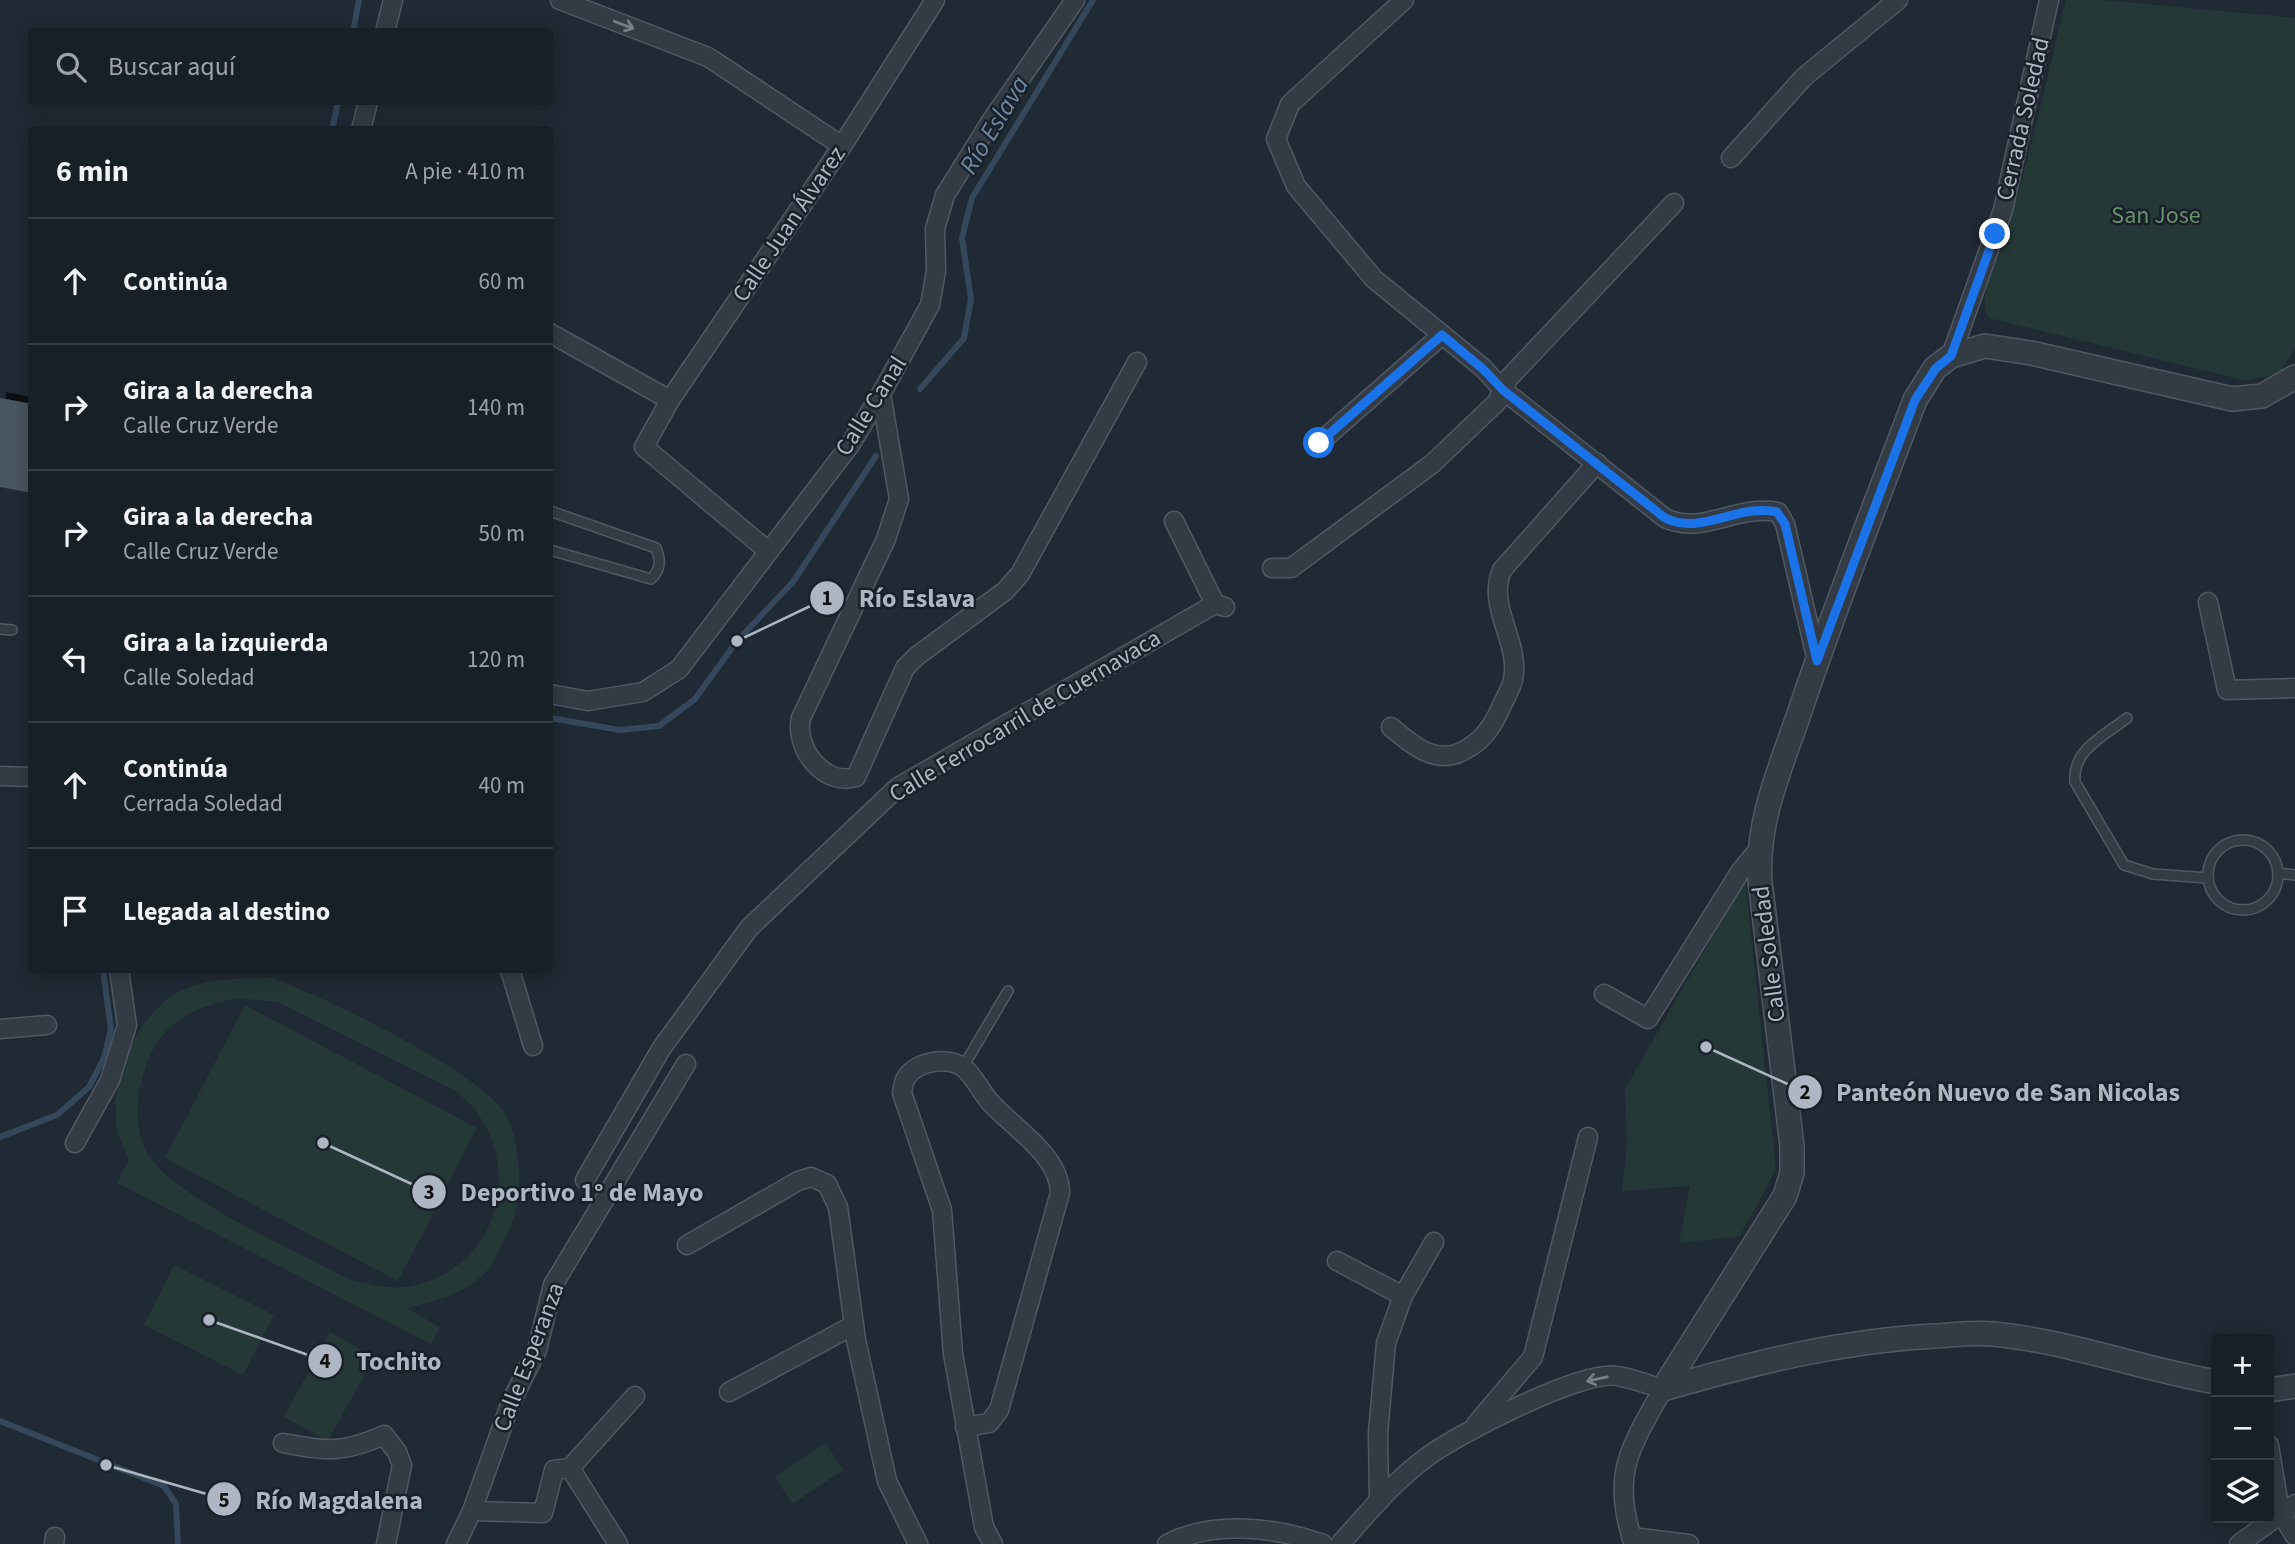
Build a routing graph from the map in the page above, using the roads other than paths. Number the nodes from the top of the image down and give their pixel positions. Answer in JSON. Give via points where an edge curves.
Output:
{"nodes":[{"id":1,"x":393,"y":0,"type":"edge"},
{"id":2,"x":560,"y":0,"type":"edge"},
{"id":3,"x":935,"y":0,"type":"edge"},
{"id":4,"x":1075,"y":0,"type":"edge"},
{"id":5,"x":1404,"y":0,"type":"edge"},
{"id":6,"x":1898,"y":0,"type":"edge"},
{"id":7,"x":2049,"y":0,"type":"edge"},
{"id":8,"x":386,"y":28,"type":"edge"},
{"id":9,"x":367,"y":105,"type":"edge"},
{"id":10,"x":362,"y":126,"type":"edge"},
{"id":11,"x":842,"y":146,"type":"junction"},
{"id":12,"x":1731,"y":158,"type":"dead end"},
{"id":13,"x":1674,"y":203,"type":"dead end"},
{"id":14,"x":553,"y":335,"type":"edge"},
{"id":15,"x":1442,"y":335,"type":"junction"},
{"id":16,"x":1951,"y":356,"type":"junction"},
{"id":17,"x":1137,"y":362,"type":"dead end"},
{"id":18,"x":2295,"y":377,"type":"edge"},
{"id":19,"x":1503,"y":390,"type":"junction"},
{"id":20,"x":881,"y":394,"type":"junction"},
{"id":21,"x":670,"y":400,"type":"junction"},
{"id":22,"x":1319,"y":443,"type":"dead end"},
{"id":23,"x":1597,"y":463,"type":"junction"},
{"id":24,"x":553,"y":512,"type":"edge"},
{"id":25,"x":1174,"y":521,"type":"dead end"},
{"id":26,"x":553,"y":551,"type":"edge"},
{"id":27,"x":768,"y":551,"type":"junction"},
{"id":28,"x":1272,"y":568,"type":"dead end"},
{"id":29,"x":2208,"y":602,"type":"dead end"},
{"id":30,"x":0,"y":629,"type":"edge"},
{"id":31,"x":12,"y":630,"type":"dead end"},
{"id":32,"x":1817,"y":661,"type":"junction"},
{"id":33,"x":2295,"y":688,"type":"edge"},
{"id":34,"x":553,"y":695,"type":"edge"},
{"id":35,"x":2127,"y":718,"type":"dead end"},
{"id":36,"x":1391,"y":727,"type":"dead end"},
{"id":37,"x":0,"y":776,"type":"edge"},
{"id":38,"x":28,"y":776,"type":"edge"},
{"id":39,"x":1758,"y":850,"type":"junction"},
{"id":40,"x":2278,"y":873,"type":"junction"},
{"id":41,"x":2295,"y":875,"type":"edge"},
{"id":42,"x":2208,"y":878,"type":"junction"},
{"id":43,"x":119,"y":973,"type":"edge"},
{"id":44,"x":511,"y":973,"type":"edge"},
{"id":45,"x":1008,"y":991,"type":"dead end"},
{"id":46,"x":1604,"y":994,"type":"dead end"},
{"id":47,"x":47,"y":1025,"type":"dead end"},
{"id":48,"x":0,"y":1029,"type":"edge"},
{"id":49,"x":533,"y":1046,"type":"dead end"},
{"id":50,"x":685,"y":1064,"type":"dead end"},
{"id":51,"x":963,"y":1068,"type":"junction"},
{"id":52,"x":1588,"y":1136,"type":"dead end"},
{"id":53,"x":75,"y":1143,"type":"dead end"},
{"id":54,"x":585,"y":1181,"type":"dead end"},
{"id":55,"x":1434,"y":1242,"type":"dead end"},
{"id":56,"x":687,"y":1245,"type":"dead end"},
{"id":57,"x":1337,"y":1261,"type":"dead end"},
{"id":58,"x":1403,"y":1296,"type":"junction"},
{"id":59,"x":854,"y":1325,"type":"junction"},
{"id":60,"x":2211,"y":1381,"type":"edge"},
{"id":61,"x":2295,"y":1386,"type":"edge"},
{"id":62,"x":2274,"y":1389,"type":"edge"},
{"id":63,"x":1663,"y":1390,"type":"junction"},
{"id":64,"x":729,"y":1392,"type":"dead end"},
{"id":65,"x":635,"y":1396,"type":"dead end"},
{"id":66,"x":965,"y":1427,"type":"junction"},
{"id":67,"x":1472,"y":1430,"type":"junction"},
{"id":68,"x":283,"y":1443,"type":"dead end"},
{"id":69,"x":2273,"y":1460,"type":"edge"},
{"id":70,"x":570,"y":1468,"type":"junction"},
{"id":71,"x":1380,"y":1501,"type":"junction"},
{"id":72,"x":2287,"y":1508,"type":"edge"},
{"id":73,"x":472,"y":1511,"type":"junction"},
{"id":74,"x":2295,"y":1536,"type":"edge"},
{"id":75,"x":1633,"y":1540,"type":"edge"},
{"id":76,"x":386,"y":1544,"type":"edge"},
{"id":77,"x":456,"y":1544,"type":"edge"},
{"id":78,"x":618,"y":1544,"type":"edge"},
{"id":79,"x":918,"y":1544,"type":"edge"},
{"id":80,"x":993,"y":1544,"type":"edge"},
{"id":81,"x":1167,"y":1544,"type":"edge"},
{"id":82,"x":1323,"y":1544,"type":"edge"},
{"id":83,"x":1340,"y":1544,"type":"edge"},
{"id":84,"x":1689,"y":1544,"type":"edge"},
{"id":85,"x":2239,"y":1544,"type":"edge"}],
"edges":[{"from":1,"to":8,"type":"street"},
{"from":2,"to":11,"type":"street","one_way":true,"via":[[708,57]]},
{"from":3,"to":11,"type":"street","name":"Calle Juan Álvarez"},
{"from":4,"to":20,"type":"street","name":"Calle Canal","via":[[945,195],[935,229],[936,271],[930,305]]},
{"from":5,"to":15,"type":"street","via":[[1290,104],[1276,139],[1296,186],[1374,279]]},
{"from":6,"to":12,"type":"street","via":[[1804,77]]},
{"from":7,"to":16,"type":"street","name":"Cerrada Soledad","via":[[2003,210]]},
{"from":9,"to":10,"type":"street"},
{"from":11,"to":21,"type":"street","name":"Calle Juan Álvarez"},
{"from":13,"to":19,"type":"street","via":[[1508,379]]},
{"from":14,"to":21,"type":"street"},
{"from":15,"to":19,"type":"street"},
{"from":15,"to":22,"type":"street"},
{"from":16,"to":18,"type":"street","via":[[1985,346],[2020,351],[2232,399],[2262,396]]},
{"from":16,"to":32,"type":"street","name":"Calle Soledad","via":[[1936,368],[1915,400]]},
{"from":17,"to":20,"type":"street","via":[[1020,574],[1005,591],[905,668],[856,777],[843,781],[829,777],[797,732],[886,539],[899,499]]},
{"from":19,"to":23,"type":"street"},
{"from":19,"to":28,"type":"street","via":[[1497,402],[1432,464],[1292,568]]},
{"from":20,"to":27,"type":"street","name":"Calle Canal","via":[[850,445]]},
{"from":21,"to":27,"type":"street","name":"Calle Juan Álvarez","via":[[643,447]]},
{"from":23,"to":32,"type":"street","via":[[1681,526],[1760,508],[1777,512],[1785,524]]},
{"from":23,"to":36,"type":"street","via":[[1502,570],[1496,592],[1513,653],[1513,680],[1483,738],[1456,757],[1436,756],[1409,743]]},
{"from":24,"to":26,"type":"lane","via":[[656,548],[661,559],[651,579]]},
{"from":25,"to":54,"type":"street","name":"Calle Ferrocarril de Cuernavaca","via":[[1220,605],[898,787],[749,928],[661,1049]]},
{"from":27,"to":34,"type":"street","name":"Calle Canal","via":[[679,668],[643,692],[588,701]]},
{"from":29,"to":33,"type":"street","via":[[2227,690]]},
{"from":30,"to":31,"type":"lane"},
{"from":32,"to":39,"type":"street","name":"Calle Soledad","via":[[1762,821]]},
{"from":35,"to":42,"type":"lane","via":[[2080,755],[2074,767],[2075,782],[2124,865],[2153,874]]},
{"from":37,"to":38,"type":"street"},
{"from":39,"to":46,"type":"street","via":[[1648,1019]]},
{"from":39,"to":63,"type":"street","name":"Calle Soledad","via":[[1792,1173],[1785,1196]]},
{"from":40,"to":41,"type":"lane"},
{"from":40,"to":42,"type":"lane","via":[[2277,885],[2262,904],[2239,910],[2218,900]]},
{"from":40,"to":42,"type":"lane","via":[[2275,861],[2258,844],[2234,841],[2215,855]]},
{"from":43,"to":53,"type":"street","via":[[127,1025],[110,1080]]},
{"from":44,"to":49,"type":"street"},
{"from":45,"to":51,"type":"lane"},
{"from":47,"to":48,"type":"street"},
{"from":50,"to":73,"type":"street","name":"Calle Esperanza","via":[[553,1285],[537,1350],[511,1402]]},
{"from":51,"to":66,"type":"street","via":[[942,1060],[917,1067],[905,1079],[902,1093],[943,1210],[953,1354]]},
{"from":51,"to":66,"type":"street","via":[[1037,1148],[1060,1182],[999,1410],[989,1423]]},
{"from":52,"to":67,"type":"street","via":[[1532,1357]]},
{"from":55,"to":58,"type":"street"},
{"from":56,"to":59,"type":"street","via":[[798,1181],[811,1177],[827,1184],[838,1207]]},
{"from":57,"to":58,"type":"street"},
{"from":58,"to":71,"type":"street","via":[[1386,1343],[1378,1433]]},
{"from":59,"to":64,"type":"street"},
{"from":59,"to":79,"type":"street","via":[[887,1481]]},
{"from":60,"to":63,"type":"street","via":[[2054,1343],[1990,1333],[1877,1339],[1768,1359]]},
{"from":61,"to":62,"type":"street"},
{"from":63,"to":67,"type":"street","one_way":true,"via":[[1615,1375],[1570,1385]]},
{"from":63,"to":75,"type":"street","name":"Calle Soledad","via":[[1623,1469],[1623,1496]]},
{"from":65,"to":70,"type":"street"},
{"from":66,"to":80,"type":"street","via":[[984,1527]]},
{"from":67,"to":71,"type":"street","via":[[1427,1457]]},
{"from":68,"to":76,"type":"street","via":[[330,1451],[357,1447],[384,1435],[401,1465]]},
{"from":69,"to":72,"type":"street"},
{"from":70,"to":73,"type":"street","via":[[554,1470],[543,1513]]},
{"from":70,"to":78,"type":"street"},
{"from":71,"to":83,"type":"street"},
{"from":72,"to":74,"type":"street"},
{"from":72,"to":85,"type":"street"},
{"from":73,"to":77,"type":"street","name":"Calle Esperanza"},
{"from":75,"to":84,"type":"street"},
{"from":81,"to":82,"type":"street","via":[[1212,1530],[1256,1530]]}]}
